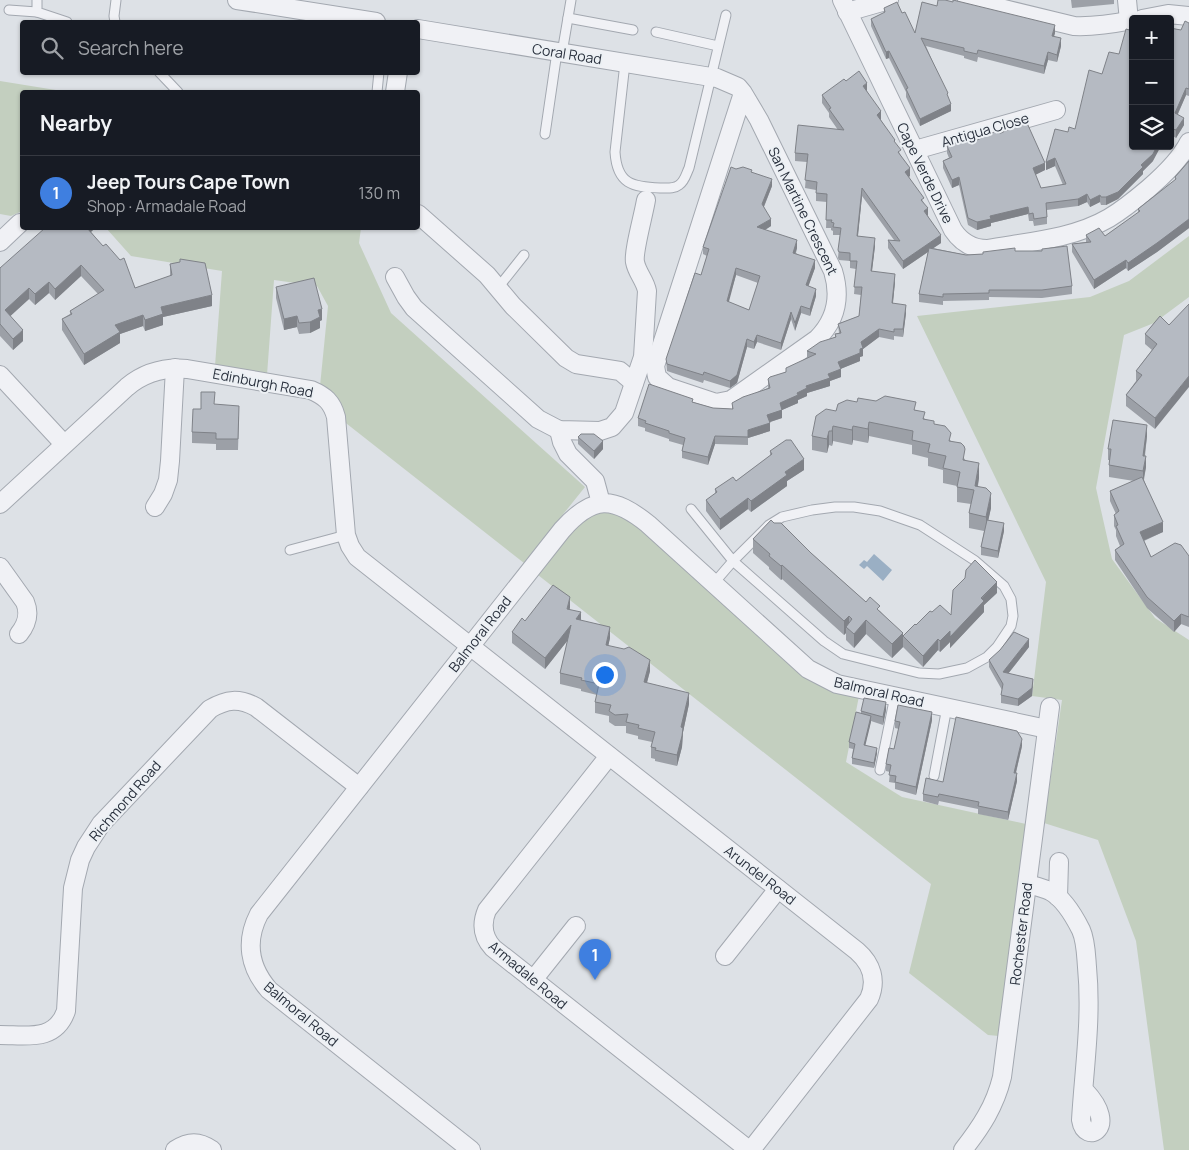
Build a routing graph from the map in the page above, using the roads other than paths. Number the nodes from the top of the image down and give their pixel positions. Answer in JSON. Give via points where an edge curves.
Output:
{"nodes":[{"id":1,"x":38,"y":0,"type":"edge"},
{"id":2,"x":116,"y":0,"type":"edge"},
{"id":3,"x":237,"y":0,"type":"edge"},
{"id":4,"x":571,"y":0,"type":"edge"},
{"id":5,"x":889,"y":0,"type":"edge"},
{"id":6,"x":967,"y":0,"type":"edge"},
{"id":7,"x":1127,"y":0,"type":"edge"},
{"id":8,"x":994,"y":3,"type":"edge"},
{"id":9,"x":290,"y":4,"type":"edge"},
{"id":10,"x":844,"y":6,"type":"edge"},
{"id":11,"x":9,"y":10,"type":"dead end"},
{"id":12,"x":37,"y":12,"type":"junction"},
{"id":13,"x":1133,"y":15,"type":"edge"},
{"id":14,"x":1162,"y":15,"type":"edge"},
{"id":15,"x":726,"y":16,"type":"dead end"},
{"id":16,"x":1189,"y":16,"type":"edge"},
{"id":17,"x":568,"y":18,"type":"junction"},
{"id":18,"x":61,"y":20,"type":"edge"},
{"id":19,"x":115,"y":20,"type":"edge"},
{"id":20,"x":366,"y":20,"type":"edge"},
{"id":21,"x":1129,"y":21,"type":"edge"},
{"id":22,"x":420,"y":29,"type":"edge"},
{"id":23,"x":633,"y":30,"type":"dead end"},
{"id":24,"x":656,"y":32,"type":"dead end"},
{"id":25,"x":718,"y":46,"type":"junction"},
{"id":26,"x":560,"y":53,"type":"junction"},
{"id":27,"x":626,"y":64,"type":"junction"},
{"id":28,"x":162,"y":75,"type":"edge"},
{"id":29,"x":379,"y":75,"type":"edge"},
{"id":30,"x":398,"y":75,"type":"edge"},
{"id":31,"x":714,"y":78,"type":"junction"},
{"id":32,"x":176,"y":90,"type":"edge"},
{"id":33,"x":377,"y":90,"type":"edge"},
{"id":34,"x":395,"y":90,"type":"edge"},
{"id":35,"x":743,"y":93,"type":"junction"},
{"id":36,"x":1056,"y":110,"type":"dead end"},
{"id":37,"x":544,"y":134,"type":"dead end"},
{"id":38,"x":1189,"y":142,"type":"edge"},
{"id":39,"x":915,"y":150,"type":"junction"},
{"id":40,"x":646,"y":200,"type":"dead end"},
{"id":41,"x":420,"y":216,"type":"edge"},
{"id":42,"x":20,"y":223,"type":"dead end"},
{"id":43,"x":0,"y":242,"type":"edge"},
{"id":44,"x":524,"y":255,"type":"dead end"},
{"id":45,"x":396,"y":277,"type":"dead end"},
{"id":46,"x":497,"y":289,"type":"junction"},
{"id":47,"x":174,"y":368,"type":"junction"},
{"id":48,"x":0,"y":375,"type":"edge"},
{"id":49,"x":634,"y":383,"type":"junction"},
{"id":50,"x":559,"y":430,"type":"junction"},
{"id":51,"x":64,"y":444,"type":"junction"},
{"id":52,"x":602,"y":503,"type":"junction"},
{"id":53,"x":0,"y":504,"type":"edge"},
{"id":54,"x":155,"y":507,"type":"dead end"},
{"id":55,"x":691,"y":509,"type":"dead end"},
{"id":56,"x":346,"y":536,"type":"junction"},
{"id":57,"x":290,"y":550,"type":"dead end"},
{"id":58,"x":733,"y":561,"type":"junction"},
{"id":59,"x":0,"y":567,"type":"edge"},
{"id":60,"x":714,"y":583,"type":"junction"},
{"id":61,"x":19,"y":634,"type":"dead end"},
{"id":62,"x":471,"y":646,"type":"junction"},
{"id":63,"x":895,"y":696,"type":"junction"},
{"id":64,"x":947,"y":707,"type":"junction"},
{"id":65,"x":1050,"y":707,"type":"dead end"},
{"id":66,"x":1047,"y":729,"type":"junction"},
{"id":67,"x":610,"y":756,"type":"junction"},
{"id":68,"x":880,"y":770,"type":"dead end"},
{"id":69,"x":934,"y":776,"type":"dead end"},
{"id":70,"x":359,"y":787,"type":"junction"},
{"id":71,"x":1059,"y":862,"type":"dead end"},
{"id":72,"x":1028,"y":884,"type":"junction"},
{"id":73,"x":778,"y":888,"type":"junction"},
{"id":74,"x":1058,"y":897,"type":"junction"},
{"id":75,"x":576,"y":926,"type":"dead end"},
{"id":76,"x":725,"y":956,"type":"dead end"},
{"id":77,"x":532,"y":980,"type":"junction"},
{"id":78,"x":0,"y":1035,"type":"edge"},
{"id":79,"x":1085,"y":1091,"type":"dead end"},
{"id":80,"x":175,"y":1150,"type":"edge"},
{"id":81,"x":212,"y":1150,"type":"edge"},
{"id":82,"x":471,"y":1150,"type":"edge"},
{"id":83,"x":750,"y":1150,"type":"edge"},
{"id":84,"x":963,"y":1150,"type":"edge"}],
"edges":[{"from":1,"to":12,"type":"lane"},
{"from":2,"to":19,"type":"lane"},
{"from":3,"to":9,"type":"street"},
{"from":4,"to":17,"type":"lane"},
{"from":5,"to":10,"type":"street"},
{"from":6,"to":8,"type":"street"},
{"from":7,"to":13,"type":"street"},
{"from":8,"to":21,"type":"street","via":[[1074,26]]},
{"from":9,"to":20,"type":"street"},
{"from":10,"to":39,"type":"street","name":"Cape Verde Drive"},
{"from":11,"to":12,"type":"lane"},
{"from":12,"to":18,"type":"lane"},
{"from":14,"to":16,"type":"street"},
{"from":15,"to":25,"type":"lane"},
{"from":17,"to":23,"type":"lane"},
{"from":17,"to":26,"type":"lane"},
{"from":22,"to":26,"type":"street","name":"Coral Road"},
{"from":24,"to":25,"type":"lane"},
{"from":25,"to":31,"type":"lane"},
{"from":26,"to":27,"type":"street","name":"Coral Road"},
{"from":26,"to":37,"type":"lane"},
{"from":27,"to":31,"type":"street","name":"Coral Road"},
{"from":27,"to":31,"type":"lane","via":[[615,163],[619,174],[632,186],[672,188],[683,181]]},
{"from":28,"to":32,"type":"lane"},
{"from":29,"to":33,"type":"lane"},
{"from":30,"to":34,"type":"street"},
{"from":31,"to":35,"type":"street","name":"San Martine Crescent","via":[[738,86]]},
{"from":35,"to":35,"type":"street","name":"San Martine Crescent","via":[[833,271],[836,308],[829,325],[817,340],[731,400],[716,403],[668,387],[655,372]]},
{"from":36,"to":39,"type":"street","name":"Antigua Close"},
{"from":38,"to":39,"type":"street","name":"Cape Verde Drive","via":[[1162,177],[1108,219],[1068,235],[987,249],[966,244],[956,236]]},
{"from":40,"to":49,"type":"street","via":[[635,258],[647,291],[646,323],[643,357]]},
{"from":41,"to":46,"type":"street","via":[[476,265]]},
{"from":42,"to":43,"type":"street"},
{"from":44,"to":46,"type":"lane"},
{"from":45,"to":50,"type":"street","via":[[406,297],[423,317],[538,419]]},
{"from":46,"to":49,"type":"street","via":[[570,361],[620,371]]},
{"from":47,"to":51,"type":"street","name":"Edinburgh Road","via":[[154,371],[135,380]]},
{"from":47,"to":54,"type":"street","via":[[168,480]]},
{"from":47,"to":56,"type":"street","name":"Edinburgh Road","via":[[311,390],[328,399],[336,417]]},
{"from":48,"to":51,"type":"street"},
{"from":49,"to":50,"type":"street","via":[[624,413],[612,427],[600,431]]},
{"from":50,"to":52,"type":"street","via":[[568,454],[595,481]]},
{"from":51,"to":53,"type":"street","name":"Edinburgh Road"},
{"from":52,"to":60,"type":"street","name":"Balmoral Road","via":[[619,505],[633,512]]},
{"from":52,"to":62,"type":"street","name":"Balmoral Road","via":[[585,508],[574,516]]},
{"from":55,"to":58,"type":"lane"},
{"from":56,"to":57,"type":"lane"},
{"from":56,"to":62,"type":"street","name":"Edinburgh Road","via":[[357,557]]},
{"from":58,"to":58,"type":"lane","via":[[769,524],[782,517],[835,507],[880,511],[920,526],[989,572],[1004,586],[1011,600],[1011,626],[998,647],[967,668],[939,674],[919,673],[843,654]]},
{"from":58,"to":60,"type":"lane"},
{"from":59,"to":61,"type":"street","via":[[27,608],[27,620]]},
{"from":60,"to":63,"type":"street","name":"Balmoral Road","via":[[808,669],[838,684]]},
{"from":62,"to":67,"type":"street","name":"Arundel Road"},
{"from":62,"to":70,"type":"street","name":"Balmoral Road"},
{"from":63,"to":64,"type":"street","name":"Balmoral Road"},
{"from":63,"to":68,"type":"lane"},
{"from":64,"to":66,"type":"street","name":"Balmoral Road"},
{"from":64,"to":69,"type":"lane"},
{"from":65,"to":66,"type":"street","name":"Rochester Road"},
{"from":66,"to":72,"type":"street","name":"Rochester Road"},
{"from":67,"to":73,"type":"street","name":"Arundel Road"},
{"from":67,"to":77,"type":"street","name":"Armadale Road","via":[[484,918],[484,933],[489,944]]},
{"from":70,"to":78,"type":"street","name":"Richmond Road","via":[[256,707],[231,699],[210,709],[101,824],[86,847],[73,888],[63,1019],[59,1025],[40,1035]]},
{"from":70,"to":82,"type":"street","name":"Balmoral Road","via":[[259,914],[250,944],[253,964],[269,990]]},
{"from":71,"to":74,"type":"street"},
{"from":72,"to":74,"type":"street","via":[[1049,890]]},
{"from":72,"to":84,"type":"street","name":"Rochester Road","via":[[999,1090],[988,1116]]},
{"from":73,"to":76,"type":"street"},
{"from":73,"to":83,"type":"street","name":"Arundel Road","via":[[863,956],[871,970],[873,985],[865,1006]]},
{"from":74,"to":79,"type":"street","via":[[1081,930],[1086,952],[1089,1019]]},
{"from":75,"to":77,"type":"street"},
{"from":77,"to":83,"type":"street","name":"Armadale Road"},
{"from":80,"to":81,"type":"street","via":[[186,1144],[199,1143]]}]}
